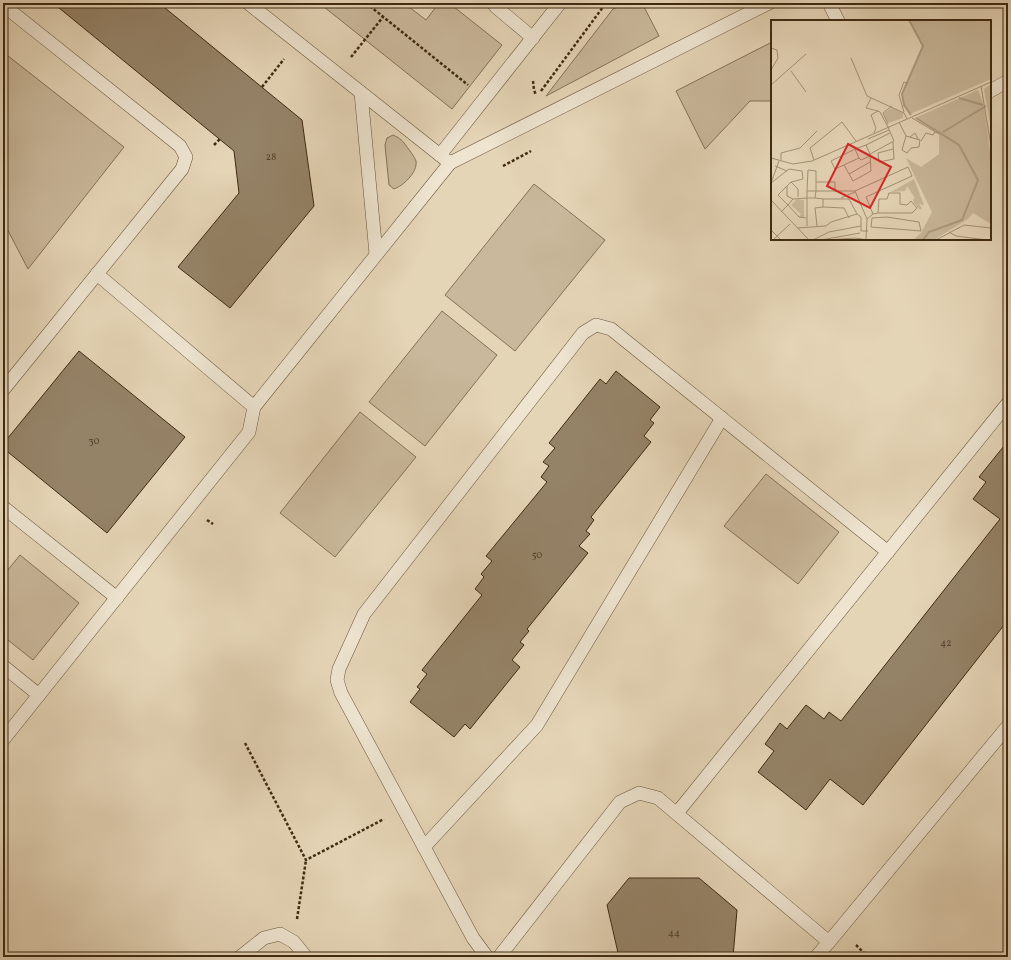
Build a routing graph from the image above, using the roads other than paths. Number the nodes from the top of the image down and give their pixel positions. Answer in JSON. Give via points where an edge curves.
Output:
{"nodes":[{"id":1,"x":248,"y":3,"type":"edge"},
{"id":2,"x":493,"y":3,"type":"edge"},
{"id":3,"x":560,"y":3,"type":"edge"},
{"id":4,"x":769,"y":3,"type":"edge"},
{"id":5,"x":829,"y":3,"type":"edge"},
{"id":6,"x":3,"y":5,"type":"edge"},
{"id":7,"x":838,"y":20,"type":"edge"},
{"id":8,"x":533,"y":38,"type":"junction"},
{"id":9,"x":1008,"y":81,"type":"edge"},
{"id":10,"x":991,"y":90,"type":"edge"},
{"id":11,"x":361,"y":93,"type":"junction"},
{"id":12,"x":445,"y":159,"type":"junction"},
{"id":13,"x":376,"y":254,"type":"junction"},
{"id":14,"x":97,"y":274,"type":"junction"},
{"id":15,"x":3,"y":390,"type":"edge"},
{"id":16,"x":1008,"y":403,"type":"edge"},
{"id":17,"x":254,"y":407,"type":"junction"},
{"id":18,"x":722,"y":418,"type":"junction"},
{"id":19,"x":3,"y":506,"type":"edge"},
{"id":20,"x":888,"y":552,"type":"junction"},
{"id":21,"x":117,"y":598,"type":"junction"},
{"id":22,"x":3,"y":666,"type":"edge"},
{"id":23,"x":39,"y":695,"type":"junction"},
{"id":24,"x":1008,"y":726,"type":"edge"},
{"id":25,"x":3,"y":740,"type":"edge"},
{"id":26,"x":677,"y":813,"type":"junction"},
{"id":27,"x":424,"y":847,"type":"junction"},
{"id":28,"x":829,"y":942,"type":"junction"},
{"id":29,"x":240,"y":957,"type":"edge"},
{"id":30,"x":306,"y":957,"type":"edge"},
{"id":31,"x":487,"y":957,"type":"edge"},
{"id":32,"x":499,"y":957,"type":"edge"},
{"id":33,"x":816,"y":957,"type":"edge"}],
"edges":[{"from":1,"to":11,"type":"lane"},
{"from":2,"to":8,"type":"lane"},
{"from":3,"to":8,"type":"lane"},
{"from":4,"to":12,"type":"lane"},
{"from":5,"to":7,"type":"lane"},
{"from":6,"to":14,"type":"lane","via":[[180,146],[186,157],[182,169]]},
{"from":8,"to":12,"type":"lane"},
{"from":9,"to":10,"type":"lane"},
{"from":11,"to":12,"type":"lane"},
{"from":11,"to":13,"type":"lane"},
{"from":12,"to":13,"type":"lane"},
{"from":13,"to":17,"type":"lane"},
{"from":14,"to":15,"type":"lane"},
{"from":14,"to":17,"type":"lane"},
{"from":16,"to":20,"type":"lane"},
{"from":17,"to":21,"type":"lane","via":[[249,432]]},
{"from":18,"to":20,"type":"lane"},
{"from":18,"to":27,"type":"lane","via":[[537,725]]},
{"from":18,"to":27,"type":"lane","via":[[611,329],[596,325],[583,334],[364,614],[339,669],[337,680],[341,693]]},
{"from":19,"to":21,"type":"lane"},
{"from":20,"to":26,"type":"lane"},
{"from":21,"to":23,"type":"lane"},
{"from":22,"to":23,"type":"lane"},
{"from":23,"to":25,"type":"lane"},
{"from":24,"to":28,"type":"lane"},
{"from":26,"to":28,"type":"lane"},
{"from":26,"to":32,"type":"lane","via":[[658,798],[639,793],[620,802]]},
{"from":27,"to":31,"type":"lane"},
{"from":28,"to":33,"type":"lane"},
{"from":29,"to":30,"type":"lane","via":[[264,938],[280,934],[294,942]]}]}
